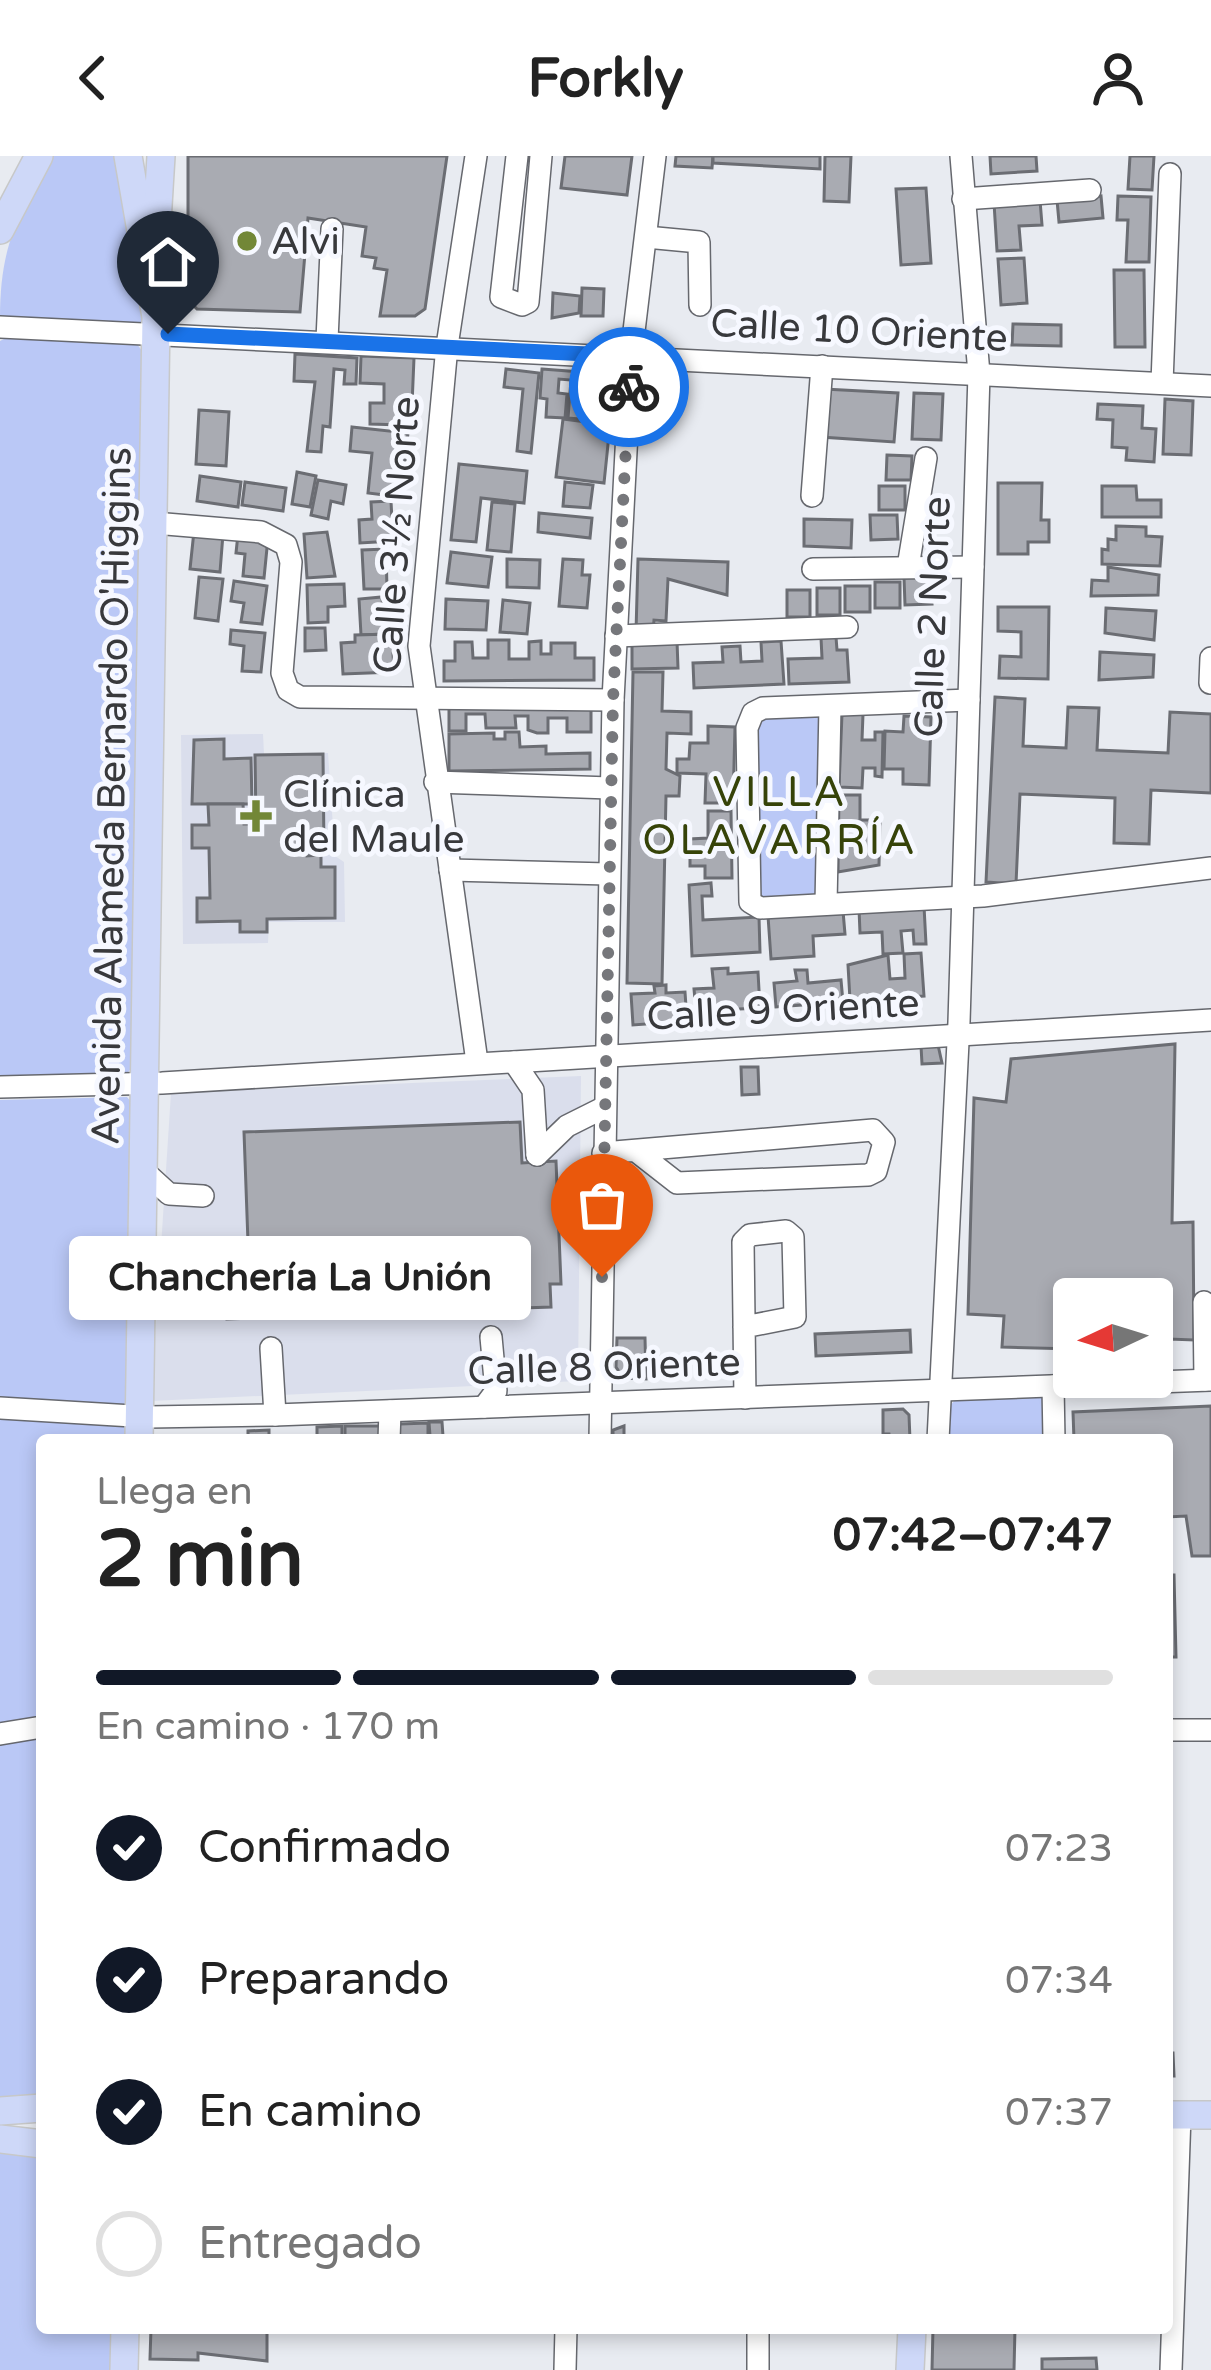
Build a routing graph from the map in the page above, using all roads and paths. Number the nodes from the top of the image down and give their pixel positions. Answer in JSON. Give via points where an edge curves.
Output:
{"nodes":[{"id":1,"x":39,"y":156,"type":"edge"},
{"id":2,"x":128,"y":156,"type":"edge"},
{"id":3,"x":161,"y":156,"type":"edge"},
{"id":4,"x":476,"y":156,"type":"edge"},
{"id":5,"x":517,"y":156,"type":"edge"},
{"id":6,"x":541,"y":156,"type":"edge"},
{"id":7,"x":656,"y":156,"type":"edge"},
{"id":8,"x":961,"y":156,"type":"edge"},
{"id":9,"x":1171,"y":174,"type":"dead end"},
{"id":10,"x":1090,"y":190,"type":"dead end"},
{"id":11,"x":963,"y":199,"type":"junction"},
{"id":12,"x":332,"y":229,"type":"dead end"},
{"id":13,"x":0,"y":230,"type":"edge"},
{"id":14,"x":646,"y":237,"type":"junction"},
{"id":15,"x":153,"y":278,"type":"junction"},
{"id":16,"x":700,"y":304,"type":"dead end"},
{"id":17,"x":0,"y":327,"type":"edge"},
{"id":18,"x":156,"y":333,"type":"junction"},
{"id":19,"x":327,"y":340,"type":"junction"},
{"id":20,"x":447,"y":346,"type":"junction"},
{"id":21,"x":631,"y":356,"type":"junction"},
{"id":22,"x":821,"y":366,"type":"junction"},
{"id":23,"x":980,"y":374,"type":"junction"},
{"id":24,"x":1162,"y":383,"type":"junction"},
{"id":25,"x":1211,"y":386,"type":"edge"},
{"id":26,"x":926,"y":458,"type":"dead end"},
{"id":27,"x":812,"y":496,"type":"dead end"},
{"id":28,"x":154,"y":523,"type":"junction"},
{"id":29,"x":908,"y":567,"type":"junction"},
{"id":30,"x":973,"y":567,"type":"junction"},
{"id":31,"x":813,"y":569,"type":"dead end"},
{"id":32,"x":847,"y":627,"type":"dead end"},
{"id":33,"x":616,"y":636,"type":"junction"},
{"id":34,"x":1211,"y":658,"type":"edge"},
{"id":35,"x":1210,"y":683,"type":"edge"},
{"id":36,"x":422,"y":698,"type":"junction"},
{"id":37,"x":613,"y":700,"type":"junction"},
{"id":38,"x":969,"y":700,"type":"junction"},
{"id":39,"x":830,"y":706,"type":"junction"},
{"id":40,"x":435,"y":782,"type":"junction"},
{"id":41,"x":610,"y":788,"type":"junction"},
{"id":42,"x":1211,"y":868,"type":"edge"},
{"id":43,"x":450,"y":870,"type":"junction"},
{"id":44,"x":608,"y":874,"type":"junction"},
{"id":45,"x":963,"y":896,"type":"junction"},
{"id":46,"x":826,"y":904,"type":"junction"},
{"id":47,"x":1211,"y":1020,"type":"edge"},
{"id":48,"x":959,"y":1037,"type":"junction"},
{"id":49,"x":607,"y":1056,"type":"junction"},
{"id":50,"x":477,"y":1061,"type":"junction"},
{"id":51,"x":514,"y":1062,"type":"junction"},
{"id":52,"x":146,"y":1083,"type":"junction"},
{"id":53,"x":0,"y":1087,"type":"edge"},
{"id":54,"x":603,"y":1108,"type":"junction"},
{"id":55,"x":636,"y":1150,"type":"junction"},
{"id":56,"x":603,"y":1154,"type":"junction"},
{"id":57,"x":146,"y":1173,"type":"junction"},
{"id":58,"x":146,"y":1216,"type":"junction"},
{"id":59,"x":1204,"y":1303,"type":"dead end"},
{"id":60,"x":744,"y":1327,"type":"junction"},
{"id":61,"x":272,"y":1348,"type":"dead end"},
{"id":62,"x":1208,"y":1380,"type":"edge"},
{"id":63,"x":1173,"y":1381,"type":"edge"},
{"id":64,"x":1053,"y":1386,"type":"edge"},
{"id":65,"x":940,"y":1388,"type":"junction"},
{"id":66,"x":745,"y":1398,"type":"junction"},
{"id":67,"x":1053,"y":1398,"type":"edge"},
{"id":68,"x":602,"y":1400,"type":"junction"},
{"id":69,"x":516,"y":1406,"type":"junction"},
{"id":70,"x":484,"y":1407,"type":"junction"},
{"id":71,"x":0,"y":1408,"type":"edge"},
{"id":72,"x":389,"y":1411,"type":"junction"},
{"id":73,"x":274,"y":1415,"type":"junction"},
{"id":74,"x":139,"y":1428,"type":"edge"},
{"id":75,"x":389,"y":1434,"type":"edge"},
{"id":76,"x":601,"y":1434,"type":"edge"},
{"id":77,"x":938,"y":1434,"type":"edge"},
{"id":78,"x":1054,"y":1434,"type":"edge"},
{"id":79,"x":36,"y":1727,"type":"edge"},
{"id":80,"x":1173,"y":1730,"type":"edge"},
{"id":81,"x":1211,"y":1730,"type":"edge"},
{"id":82,"x":0,"y":1733,"type":"edge"},
{"id":83,"x":36,"y":2108,"type":"edge"},
{"id":84,"x":0,"y":2110,"type":"edge"},
{"id":85,"x":1174,"y":2115,"type":"edge"},
{"id":86,"x":1211,"y":2115,"type":"edge"},
{"id":87,"x":0,"y":2139,"type":"edge"},
{"id":88,"x":36,"y":2143,"type":"edge"},
{"id":89,"x":1173,"y":2162,"type":"edge"},
{"id":90,"x":125,"y":2334,"type":"edge"},
{"id":91,"x":566,"y":2334,"type":"edge"},
{"id":92,"x":758,"y":2334,"type":"edge"},
{"id":93,"x":912,"y":2334,"type":"edge"},
{"id":94,"x":1171,"y":2334,"type":"edge"},
{"id":95,"x":124,"y":2370,"type":"edge"},
{"id":96,"x":565,"y":2370,"type":"edge"},
{"id":97,"x":758,"y":2370,"type":"edge"},
{"id":98,"x":910,"y":2370,"type":"edge"},
{"id":99,"x":1171,"y":2370,"type":"edge"}],
"edges":[{"from":1,"to":13,"type":"main road"},
{"from":2,"to":15,"type":"main road","name":"Avenida Alameda Bernardo O'Higgins"},
{"from":3,"to":15,"type":"main road"},
{"from":4,"to":20,"type":"street","name":"Calle 3½ Norte"},
{"from":5,"to":6,"type":"street","via":[[501,297],[522,305]]},
{"from":7,"to":14,"type":"street"},
{"from":8,"to":11,"type":"street","name":"Calle 2 Norte"},
{"from":9,"to":24,"type":"street"},
{"from":10,"to":11,"type":"street"},
{"from":11,"to":23,"type":"street","name":"Calle 2 Norte"},
{"from":12,"to":19,"type":"street"},
{"from":14,"to":16,"type":"street","via":[[699,242]]},
{"from":14,"to":21,"type":"street"},
{"from":15,"to":18,"type":"main road","name":"Avenida Alameda Bernardo O'Higgins"},
{"from":17,"to":18,"type":"street","name":"Calle 10 Oriente"},
{"from":18,"to":19,"type":"street","name":"Calle 10 Oriente"},
{"from":18,"to":28,"type":"main road","name":"Avenida Alameda Bernardo O'Higgins"},
{"from":19,"to":20,"type":"street","name":"Calle 10 Oriente"},
{"from":20,"to":21,"type":"street","name":"Calle 10 Oriente"},
{"from":20,"to":36,"type":"street","name":"Calle 3½ Norte","via":[[422,590]]},
{"from":21,"to":22,"type":"street","name":"Calle 10 Oriente"},
{"from":21,"to":33,"type":"street"},
{"from":22,"to":23,"type":"street","name":"Calle 10 Oriente"},
{"from":22,"to":27,"type":"street"},
{"from":23,"to":24,"type":"street","name":"Calle 10 Oriente"},
{"from":23,"to":30,"type":"street","name":"Calle 2 Norte"},
{"from":24,"to":25,"type":"street","name":"Calle 10 Oriente"},
{"from":26,"to":29,"type":"street"},
{"from":28,"to":36,"type":"street","via":[[261,532],[286,544],[282,673],[293,694]]},
{"from":28,"to":52,"type":"main road","name":"Avenida Alameda Bernardo O'Higgins"},
{"from":29,"to":30,"type":"street"},
{"from":29,"to":31,"type":"street"},
{"from":30,"to":38,"type":"street","name":"Calle 2 Norte"},
{"from":32,"to":33,"type":"street"},
{"from":33,"to":37,"type":"street"},
{"from":34,"to":35,"type":"street"},
{"from":36,"to":37,"type":"street"},
{"from":36,"to":40,"type":"street","name":"Calle 3½ Norte"},
{"from":37,"to":41,"type":"street"},
{"from":38,"to":39,"type":"street"},
{"from":38,"to":45,"type":"street","name":"Calle 2 Norte"},
{"from":39,"to":46,"type":"street"},
{"from":39,"to":46,"type":"street","via":[[763,708],[747,728],[750,902]]},
{"from":40,"to":41,"type":"street"},
{"from":40,"to":43,"type":"street","name":"Calle 3½ Norte"},
{"from":41,"to":44,"type":"street"},
{"from":42,"to":45,"type":"street"},
{"from":43,"to":44,"type":"street"},
{"from":43,"to":50,"type":"street","name":"Calle 3½ Norte"},
{"from":44,"to":49,"type":"street"},
{"from":45,"to":46,"type":"street"},
{"from":45,"to":48,"type":"street","name":"Calle 2 Norte"},
{"from":47,"to":48,"type":"street","name":"Calle 9 Oriente"},
{"from":48,"to":49,"type":"street","name":"Calle 9 Oriente"},
{"from":48,"to":65,"type":"street","name":"Calle 2 Norte"},
{"from":49,"to":51,"type":"street","name":"Calle 9 Oriente"},
{"from":49,"to":54,"type":"street"},
{"from":50,"to":51,"type":"street","name":"Calle 9 Oriente"},
{"from":50,"to":52,"type":"street","name":"Calle 9 Oriente"},
{"from":51,"to":54,"type":"street","via":[[532,1090],[537,1155],[567,1126]]},
{"from":52,"to":53,"type":"street","name":"Calle 9 Oriente"},
{"from":52,"to":57,"type":"main road","name":"Avenida Alameda Bernardo O'Higgins"},
{"from":54,"to":56,"type":"street"},
{"from":55,"to":55,"type":"street","via":[[873,1130],[884,1142],[868,1175],[677,1183]]},
{"from":55,"to":56,"type":"street"},
{"from":56,"to":68,"type":"street"},
{"from":57,"to":58,"type":"main road","name":"Avenida Alameda Bernardo O'Higgins"},
{"from":57,"to":58,"type":"street","via":[[169,1194],[203,1201]]},
{"from":58,"to":74,"type":"main road","name":"Avenida Alameda Bernardo O'Higgins"},
{"from":59,"to":62,"type":"street"},
{"from":60,"to":60,"type":"street","via":[[743,1242],[785,1231],[793,1237],[795,1317]]},
{"from":60,"to":66,"type":"street"},
{"from":61,"to":73,"type":"street"},
{"from":62,"to":63,"type":"street","name":"Calle 8 Oriente"},
{"from":64,"to":65,"type":"street","name":"Calle 8 Oriente"},
{"from":65,"to":66,"type":"street","name":"Calle 8 Oriente"},
{"from":65,"to":77,"type":"street","name":"Calle 2 Norte"},
{"from":66,"to":68,"type":"street","name":"Calle 8 Oriente"},
{"from":67,"to":78,"type":"street"},
{"from":68,"to":69,"type":"street","name":"Calle 8 Oriente"},
{"from":68,"to":76,"type":"street"},
{"from":69,"to":70,"type":"street","name":"Calle 8 Oriente"},
{"from":69,"to":70,"type":"street","via":[[497,1337],[496,1391]]},
{"from":70,"to":72,"type":"street","name":"Calle 8 Oriente"},
{"from":71,"to":74,"type":"street","name":"Calle 8 Oriente"},
{"from":72,"to":73,"type":"street","name":"Calle 8 Oriente"},
{"from":72,"to":75,"type":"street"},
{"from":73,"to":74,"type":"street","name":"Calle 8 Oriente"},
{"from":79,"to":82,"type":"street"},
{"from":80,"to":81,"type":"street"},
{"from":83,"to":84,"type":"main road"},
{"from":85,"to":86,"type":"main road"},
{"from":85,"to":89,"type":"street"},
{"from":87,"to":88,"type":"main road"},
{"from":90,"to":95,"type":"main road"},
{"from":91,"to":96,"type":"street"},
{"from":92,"to":97,"type":"street"},
{"from":93,"to":98,"type":"main road"},
{"from":94,"to":99,"type":"street"}]}
